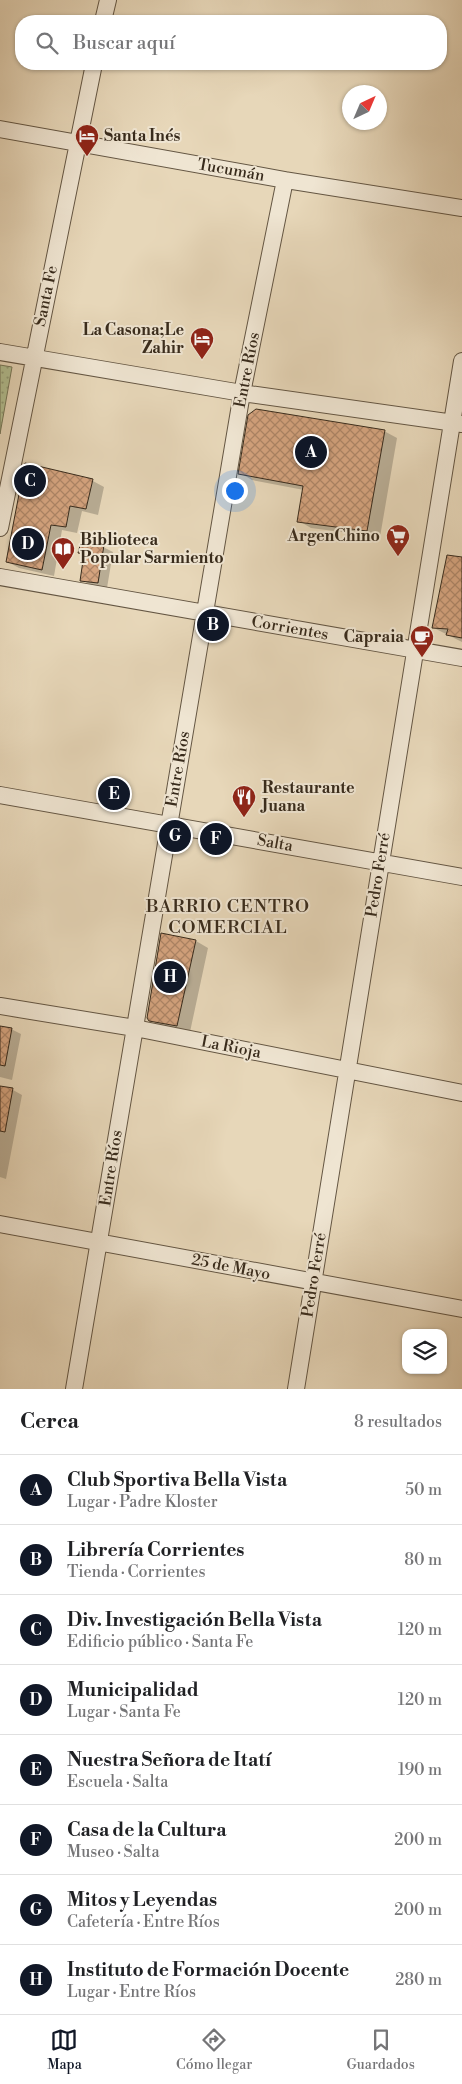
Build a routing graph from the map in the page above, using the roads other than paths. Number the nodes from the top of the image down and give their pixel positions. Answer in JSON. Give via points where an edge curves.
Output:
{"nodes":[{"id":1,"x":108,"y":0,"type":"edge"},
{"id":2,"x":104,"y":15,"type":"edge"},
{"id":3,"x":93,"y":70,"type":"edge"},
{"id":4,"x":0,"y":129,"type":"edge"},
{"id":5,"x":78,"y":142,"type":"junction"},
{"id":6,"x":285,"y":180,"type":"junction"},
{"id":7,"x":462,"y":208,"type":"edge"},
{"id":8,"x":0,"y":352,"type":"edge"},
{"id":9,"x":33,"y":357,"type":"junction"},
{"id":10,"x":462,"y":361,"type":"edge"},
{"id":11,"x":242,"y":393,"type":"junction"},
{"id":12,"x":457,"y":424,"type":"edge"},
{"id":13,"x":0,"y":528,"type":"edge"},
{"id":14,"x":0,"y":576,"type":"edge"},
{"id":15,"x":204,"y":613,"type":"junction"},
{"id":16,"x":415,"y":650,"type":"junction"},
{"id":17,"x":462,"y":658,"type":"edge"},
{"id":18,"x":0,"y":795,"type":"edge"},
{"id":19,"x":168,"y":823,"type":"junction"},
{"id":20,"x":380,"y":862,"type":"junction"},
{"id":21,"x":462,"y":877,"type":"edge"},
{"id":22,"x":0,"y":1006,"type":"edge"},
{"id":23,"x":134,"y":1028,"type":"junction"},
{"id":24,"x":347,"y":1069,"type":"junction"},
{"id":25,"x":462,"y":1092,"type":"edge"},
{"id":26,"x":0,"y":1224,"type":"edge"},
{"id":27,"x":99,"y":1242,"type":"junction"},
{"id":28,"x":312,"y":1283,"type":"junction"},
{"id":29,"x":462,"y":1309,"type":"edge"},
{"id":30,"x":74,"y":1389,"type":"edge"},
{"id":31,"x":296,"y":1389,"type":"edge"}],
"edges":[{"from":1,"to":2,"type":"street"},
{"from":3,"to":5,"type":"street","name":"Santa Fe"},
{"from":4,"to":5,"type":"street","name":"Tucumán"},
{"from":5,"to":6,"type":"street","name":"Tucumán"},
{"from":5,"to":9,"type":"street","name":"Santa Fe"},
{"from":6,"to":7,"type":"street","name":"Tucumán"},
{"from":6,"to":11,"type":"street","name":"Entre Ríos"},
{"from":8,"to":9,"type":"street"},
{"from":9,"to":11,"type":"street"},
{"from":9,"to":13,"type":"street","name":"Santa Fe"},
{"from":10,"to":12,"type":"street","name":"Pedro Ferré"},
{"from":11,"to":12,"type":"street"},
{"from":11,"to":15,"type":"street","name":"Entre Ríos"},
{"from":12,"to":16,"type":"street","name":"Pedro Ferré"},
{"from":14,"to":15,"type":"street","name":"Corrientes"},
{"from":15,"to":16,"type":"street","name":"Corrientes"},
{"from":15,"to":19,"type":"street","name":"Entre Ríos"},
{"from":16,"to":17,"type":"street","name":"Corrientes"},
{"from":16,"to":20,"type":"street","name":"Pedro Ferré"},
{"from":18,"to":19,"type":"street","name":"Salta"},
{"from":19,"to":20,"type":"street","name":"Salta"},
{"from":19,"to":23,"type":"street","name":"Entre Ríos"},
{"from":20,"to":21,"type":"street","name":"Salta"},
{"from":20,"to":24,"type":"street","name":"Pedro Ferré"},
{"from":22,"to":23,"type":"street","name":"La Rioja"},
{"from":23,"to":24,"type":"street","name":"La Rioja"},
{"from":23,"to":27,"type":"street","name":"Entre Ríos"},
{"from":24,"to":25,"type":"street","name":"La Rioja"},
{"from":24,"to":28,"type":"street","name":"Pedro Ferré"},
{"from":26,"to":27,"type":"street","name":"25 de Mayo"},
{"from":27,"to":28,"type":"street","name":"25 de Mayo"},
{"from":27,"to":30,"type":"street","name":"Entre Ríos"},
{"from":28,"to":29,"type":"street","name":"25 de Mayo"},
{"from":28,"to":31,"type":"street","name":"Pedro Ferré"}]}
